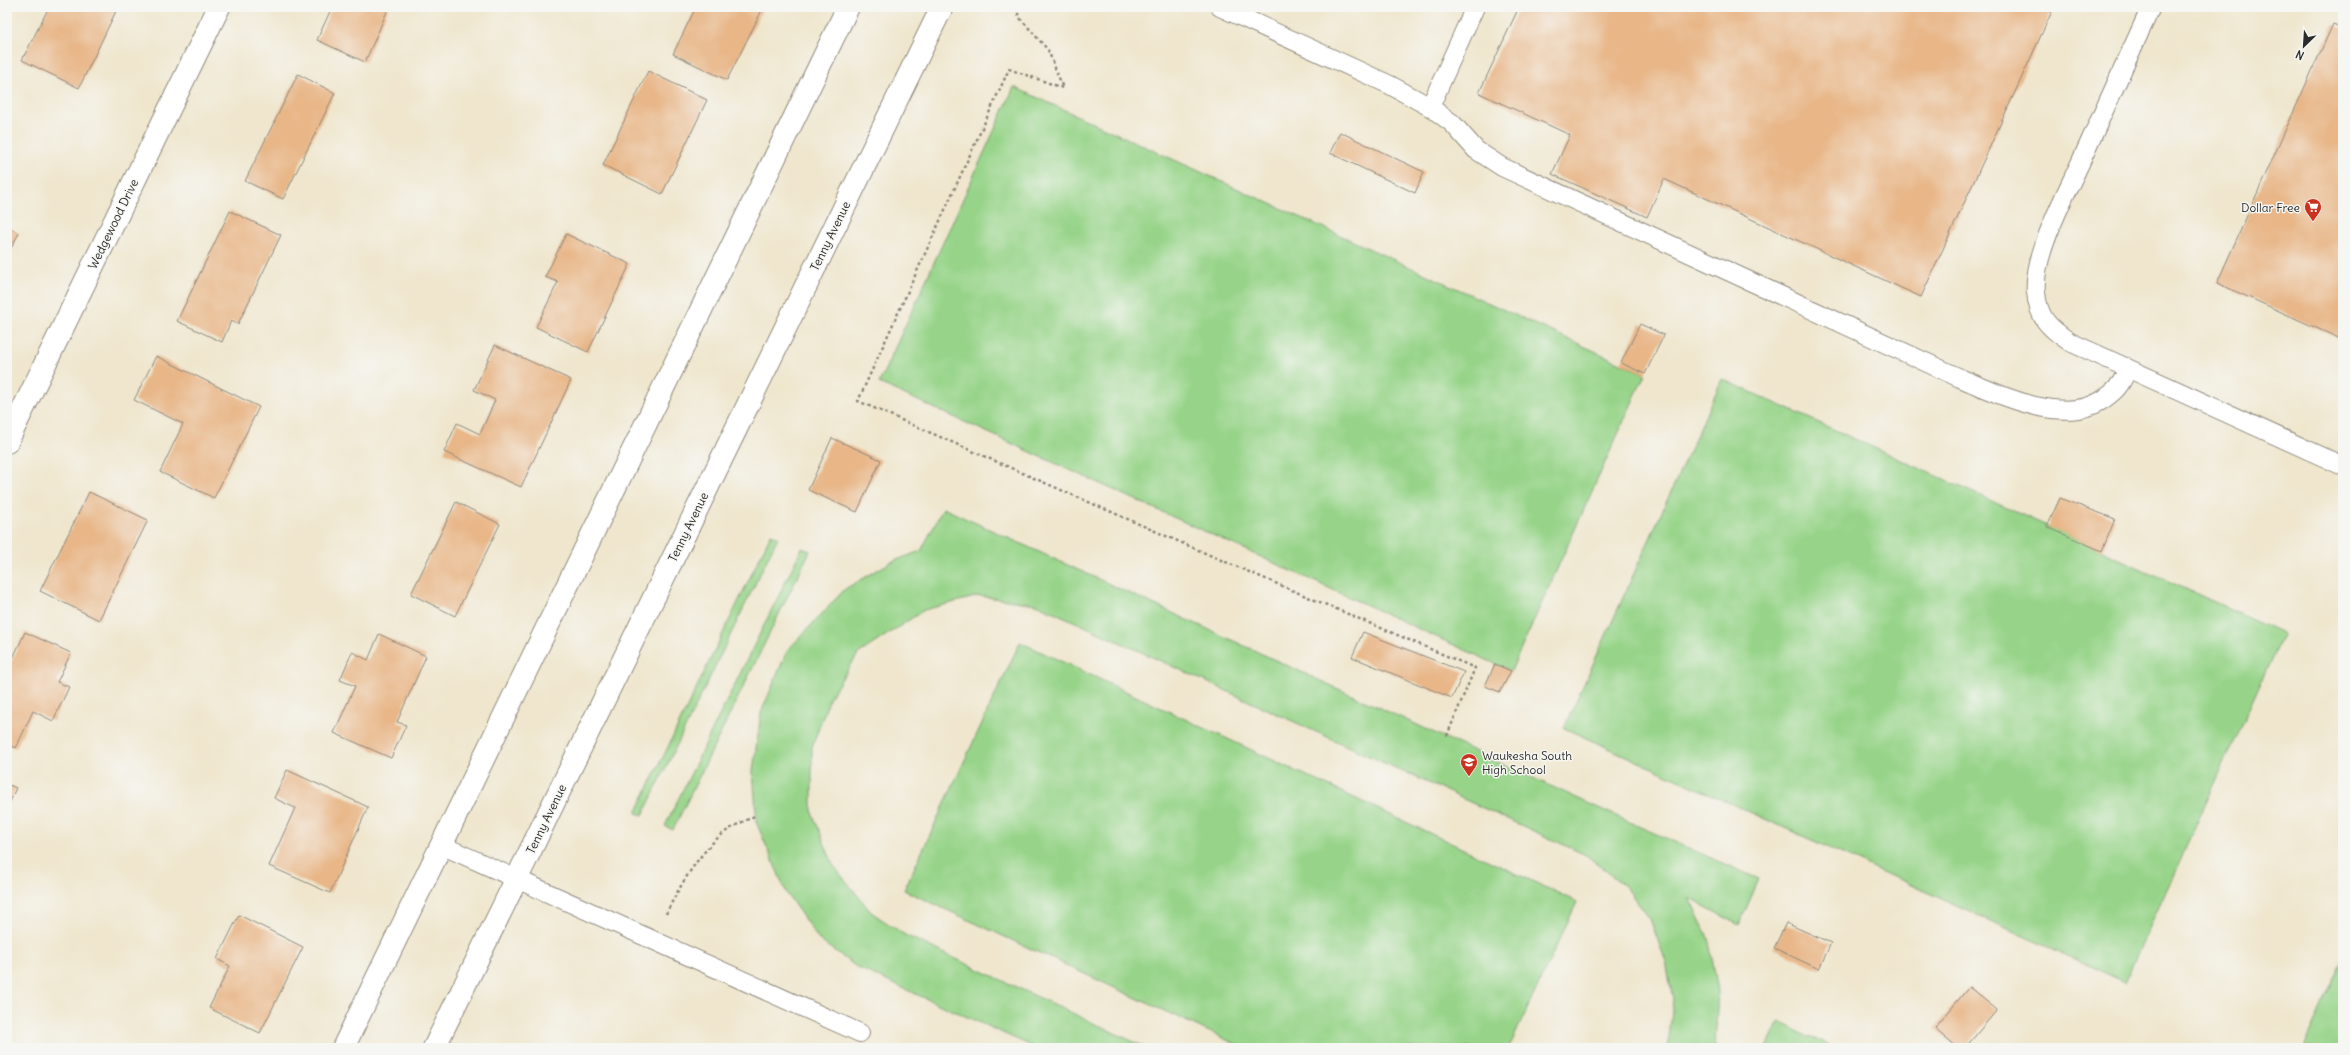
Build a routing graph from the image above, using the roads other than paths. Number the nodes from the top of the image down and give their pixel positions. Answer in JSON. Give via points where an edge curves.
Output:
{"nodes":[{"id":1,"x":219,"y":7,"type":"edge"},
{"id":2,"x":848,"y":7,"type":"edge"},
{"id":3,"x":942,"y":7,"type":"edge"},
{"id":4,"x":1220,"y":7,"type":"edge"},
{"id":5,"x":1475,"y":7,"type":"edge"},
{"id":6,"x":2151,"y":7,"type":"edge"},
{"id":7,"x":1430,"y":107,"type":"junction"},
{"id":8,"x":2127,"y":369,"type":"junction"},
{"id":9,"x":12,"y":419,"type":"edge"},
{"id":10,"x":7,"y":442,"type":"edge"},
{"id":11,"x":2343,"y":466,"type":"edge"},
{"id":12,"x":442,"y":845,"type":"junction"},
{"id":13,"x":517,"y":878,"type":"junction"},
{"id":14,"x":860,"y":1033,"type":"dead end"},
{"id":15,"x":343,"y":1048,"type":"edge"},
{"id":16,"x":434,"y":1048,"type":"edge"}],
"edges":[{"from":1,"to":9,"type":"street","name":"Wedgewood Drive"},
{"from":2,"to":12,"type":"street"},
{"from":3,"to":13,"type":"street","name":"Tenny Avenue"},
{"from":4,"to":7,"type":"lane","via":[[1390,85]]},
{"from":5,"to":7,"type":"lane"},
{"from":6,"to":8,"type":"lane","via":[[2054,221],[2040,263],[2036,291],[2040,312],[2050,329],[2070,342]]},
{"from":7,"to":8,"type":"lane","via":[[1452,123],[1476,150],[1502,167],[1960,378],[2014,400],[2049,409],[2078,409],[2102,401],[2119,386]]},
{"from":8,"to":11,"type":"lane"},
{"from":9,"to":10,"type":"street","name":"Wedgewood Drive"},
{"from":12,"to":13,"type":"lane"},
{"from":12,"to":15,"type":"street"},
{"from":13,"to":14,"type":"lane"},
{"from":13,"to":16,"type":"street","name":"Tenny Avenue"}]}
